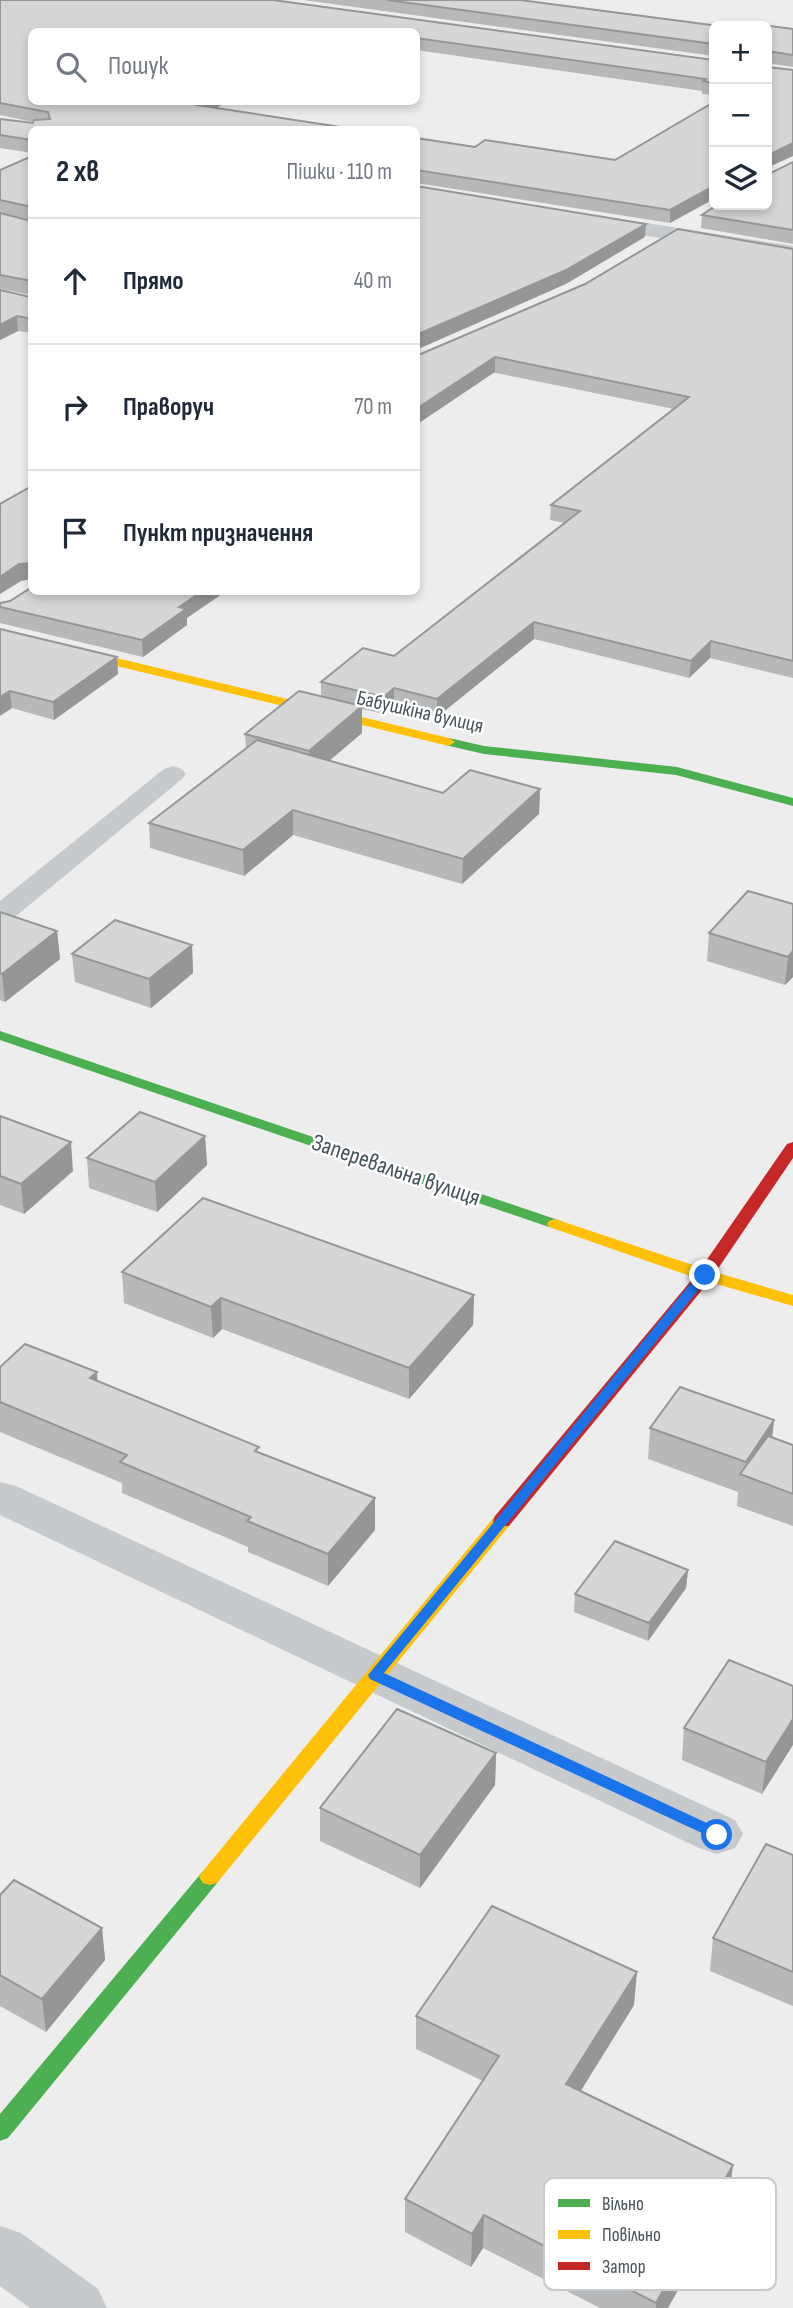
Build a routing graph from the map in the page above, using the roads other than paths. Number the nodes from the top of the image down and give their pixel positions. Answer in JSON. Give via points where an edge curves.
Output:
{"nodes":[{"id":1,"x":701,"y":216,"type":"edge"},
{"id":2,"x":578,"y":218,"type":"edge"},
{"id":3,"x":671,"y":233,"type":"junction"},
{"id":4,"x":639,"y":252,"type":"edge"},
{"id":5,"x":793,"y":253,"type":"edge"},
{"id":6,"x":0,"y":634,"type":"edge"},
{"id":7,"x":173,"y":774,"type":"dead end"},
{"id":8,"x":793,"y":802,"type":"edge"},
{"id":9,"x":0,"y":915,"type":"edge"},
{"id":10,"x":0,"y":1035,"type":"edge"},
{"id":11,"x":793,"y":1147,"type":"edge"},
{"id":12,"x":705,"y":1275,"type":"junction"},
{"id":13,"x":793,"y":1301,"type":"edge"},
{"id":14,"x":0,"y":1497,"type":"edge"},
{"id":15,"x":375,"y":1675,"type":"junction"},
{"id":16,"x":717,"y":1835,"type":"dead end"},
{"id":17,"x":0,"y":2131,"type":"edge"},
{"id":18,"x":0,"y":2252,"type":"edge"},
{"id":19,"x":77,"y":2308,"type":"edge"}],
"edges":[{"from":1,"to":3,"type":"street"},
{"from":2,"to":3,"type":"street"},
{"from":3,"to":4,"type":"street"},
{"from":3,"to":5,"type":"street"},
{"from":6,"to":8,"type":"street","name":"Бабушкіна вулиця","via":[[484,750],[677,771]]},
{"from":7,"to":9,"type":"lane"},
{"from":10,"to":12,"type":"street","name":"Заперевальна вулиця"},
{"from":11,"to":12,"type":"street"},
{"from":12,"to":13,"type":"street","name":"Заперевальна вулиця"},
{"from":12,"to":15,"type":"street"},
{"from":14,"to":15,"type":"street"},
{"from":15,"to":16,"type":"street"},
{"from":15,"to":17,"type":"street"},
{"from":18,"to":19,"type":"street"}]}
